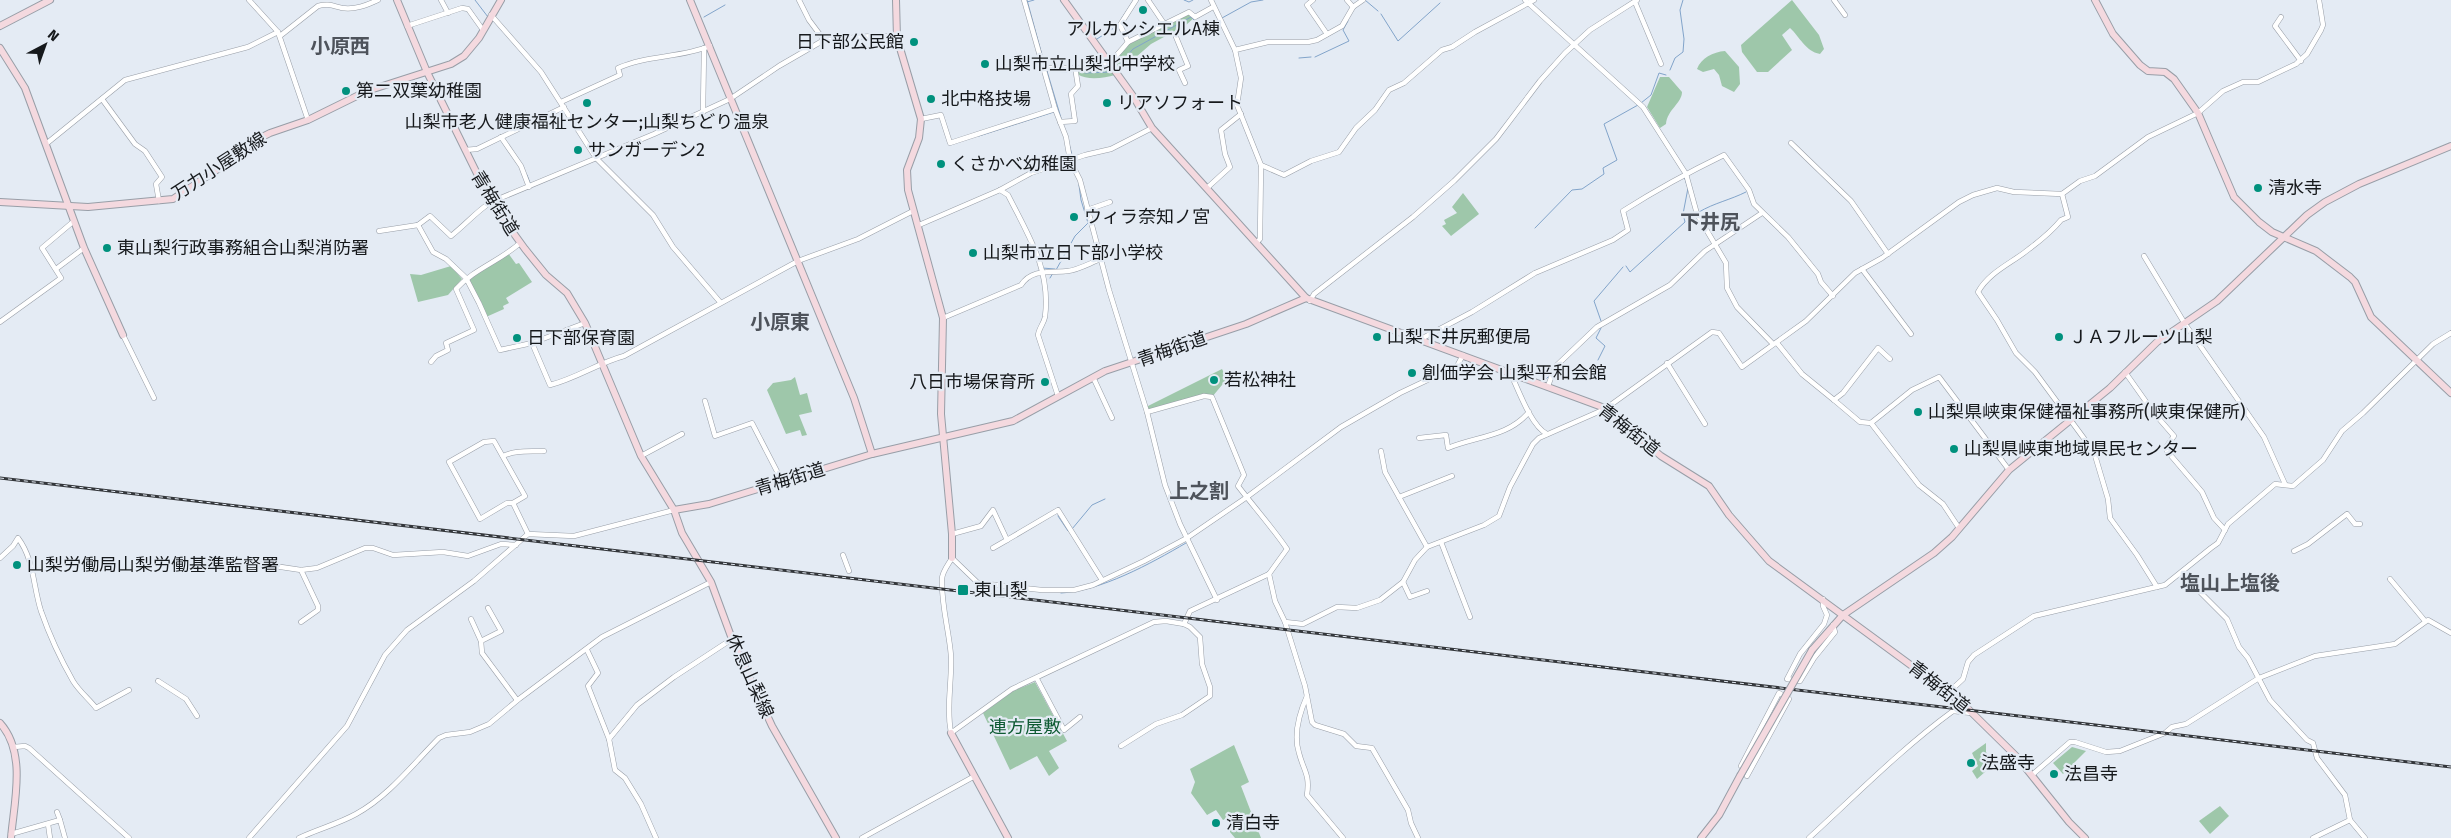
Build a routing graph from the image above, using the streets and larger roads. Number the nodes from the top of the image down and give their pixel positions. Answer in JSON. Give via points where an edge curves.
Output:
{"nodes":[{"id":1,"x":48,"y":0,"type":"edge"},
{"id":2,"x":249,"y":0,"type":"edge"},
{"id":3,"x":378,"y":0,"type":"edge"},
{"id":4,"x":397,"y":0,"type":"edge"},
{"id":5,"x":441,"y":0,"type":"edge"},
{"id":6,"x":501,"y":0,"type":"edge"},
{"id":7,"x":798,"y":0,"type":"edge"},
{"id":8,"x":896,"y":0,"type":"edge"},
{"id":9,"x":1024,"y":0,"type":"edge"},
{"id":10,"x":1064,"y":0,"type":"edge"},
{"id":11,"x":1136,"y":0,"type":"edge"},
{"id":12,"x":1148,"y":0,"type":"edge"},
{"id":13,"x":1211,"y":0,"type":"edge"},
{"id":14,"x":1314,"y":0,"type":"edge"},
{"id":15,"x":1347,"y":0,"type":"edge"},
{"id":16,"x":1363,"y":0,"type":"edge"},
{"id":17,"x":1534,"y":0,"type":"edge"},
{"id":18,"x":1834,"y":0,"type":"edge"},
{"id":19,"x":2095,"y":0,"type":"edge"},
{"id":20,"x":2319,"y":0,"type":"edge"},
{"id":21,"x":1526,"y":1,"type":"edge"},
{"id":22,"x":1636,"y":1,"type":"edge"},
{"id":23,"x":692,"y":2,"type":"edge"},
{"id":24,"x":318,"y":3,"type":"edge"},
{"id":25,"x":1213,"y":6,"type":"junction"},
{"id":26,"x":1353,"y":7,"type":"junction"},
{"id":27,"x":448,"y":13,"type":"junction"},
{"id":28,"x":1845,"y":14,"type":"dead end"},
{"id":29,"x":492,"y":15,"type":"junction"},
{"id":30,"x":2281,"y":17,"type":"dead end"},
{"id":31,"x":1165,"y":24,"type":"junction"},
{"id":32,"x":0,"y":26,"type":"edge"},
{"id":33,"x":407,"y":26,"type":"junction"},
{"id":34,"x":483,"y":30,"type":"junction"},
{"id":35,"x":279,"y":34,"type":"junction"},
{"id":36,"x":1327,"y":34,"type":"junction"},
{"id":37,"x":1176,"y":37,"type":"dead end"},
{"id":38,"x":897,"y":38,"type":"junction"},
{"id":39,"x":824,"y":40,"type":"junction"},
{"id":40,"x":1128,"y":42,"type":"junction"},
{"id":41,"x":1574,"y":46,"type":"junction"},
{"id":42,"x":707,"y":47,"type":"junction"},
{"id":43,"x":0,"y":48,"type":"edge"},
{"id":44,"x":1235,"y":50,"type":"junction"},
{"id":45,"x":2301,"y":61,"type":"junction"},
{"id":46,"x":1110,"y":62,"type":"junction"},
{"id":47,"x":1662,"y":64,"type":"dead end"},
{"id":48,"x":1076,"y":67,"type":"junction"},
{"id":49,"x":1045,"y":69,"type":"junction"},
{"id":50,"x":427,"y":72,"type":"junction"},
{"id":51,"x":1185,"y":84,"type":"dead end"},
{"id":52,"x":102,"y":99,"type":"junction"},
{"id":53,"x":730,"y":99,"type":"junction"},
{"id":54,"x":561,"y":102,"type":"junction"},
{"id":55,"x":564,"y":107,"type":"junction"},
{"id":56,"x":1055,"y":109,"type":"junction"},
{"id":57,"x":703,"y":112,"type":"junction"},
{"id":58,"x":2198,"y":113,"type":"junction"},
{"id":59,"x":1241,"y":114,"type":"junction"},
{"id":60,"x":921,"y":119,"type":"junction"},
{"id":61,"x":308,"y":120,"type":"junction"},
{"id":62,"x":1060,"y":122,"type":"junction"},
{"id":63,"x":1152,"y":128,"type":"junction"},
{"id":64,"x":501,"y":137,"type":"junction"},
{"id":65,"x":1791,"y":143,"type":"dead end"},
{"id":66,"x":46,"y":144,"type":"junction"},
{"id":67,"x":2451,"y":146,"type":"edge"},
{"id":68,"x":464,"y":150,"type":"junction"},
{"id":69,"x":596,"y":158,"type":"junction"},
{"id":70,"x":1070,"y":160,"type":"junction"},
{"id":71,"x":1261,"y":166,"type":"junction"},
{"id":72,"x":1686,"y":174,"type":"junction"},
{"id":73,"x":529,"y":187,"type":"junction"},
{"id":74,"x":1207,"y":188,"type":"junction"},
{"id":75,"x":1000,"y":190,"type":"junction"},
{"id":76,"x":2062,"y":194,"type":"junction"},
{"id":77,"x":0,"y":202,"type":"edge"},
{"id":78,"x":159,"y":202,"type":"junction"},
{"id":79,"x":491,"y":202,"type":"junction"},
{"id":80,"x":1110,"y":202,"type":"dead end"},
{"id":81,"x":68,"y":206,"type":"junction"},
{"id":82,"x":1087,"y":210,"type":"junction"},
{"id":83,"x":913,"y":211,"type":"junction"},
{"id":84,"x":1762,"y":213,"type":"junction"},
{"id":85,"x":74,"y":221,"type":"junction"},
{"id":86,"x":418,"y":225,"type":"junction"},
{"id":87,"x":919,"y":225,"type":"junction"},
{"id":88,"x":379,"y":231,"type":"dead end"},
{"id":89,"x":2284,"y":237,"type":"junction"},
{"id":90,"x":1257,"y":242,"type":"junction"},
{"id":91,"x":520,"y":243,"type":"junction"},
{"id":92,"x":1715,"y":245,"type":"junction"},
{"id":93,"x":84,"y":248,"type":"junction"},
{"id":94,"x":1888,"y":254,"type":"junction"},
{"id":95,"x":2144,"y":256,"type":"dead end"},
{"id":96,"x":1101,"y":259,"type":"junction"},
{"id":97,"x":798,"y":261,"type":"junction"},
{"id":98,"x":56,"y":269,"type":"junction"},
{"id":99,"x":1043,"y":269,"type":"junction"},
{"id":100,"x":1862,"y":269,"type":"junction"},
{"id":101,"x":466,"y":278,"type":"junction"},
{"id":102,"x":1832,"y":296,"type":"junction"},
{"id":103,"x":1308,"y":300,"type":"junction"},
{"id":104,"x":720,"y":302,"type":"junction"},
{"id":105,"x":943,"y":318,"type":"junction"},
{"id":106,"x":0,"y":322,"type":"edge"},
{"id":107,"x":585,"y":323,"type":"junction"},
{"id":108,"x":2185,"y":324,"type":"junction"},
{"id":109,"x":2451,"y":333,"type":"edge"},
{"id":110,"x":1911,"y":334,"type":"dead end"},
{"id":111,"x":123,"y":336,"type":"joint"},
{"id":112,"x":1419,"y":340,"type":"junction"},
{"id":113,"x":532,"y":343,"type":"junction"},
{"id":114,"x":1775,"y":343,"type":"junction"},
{"id":115,"x":1463,"y":355,"type":"junction"},
{"id":116,"x":1890,"y":359,"type":"dead end"},
{"id":117,"x":431,"y":362,"type":"dead end"},
{"id":118,"x":601,"y":362,"type":"junction"},
{"id":119,"x":2416,"y":362,"type":"junction"},
{"id":120,"x":1131,"y":363,"type":"junction"},
{"id":121,"x":1667,"y":363,"type":"junction"},
{"id":122,"x":1510,"y":372,"type":"junction"},
{"id":123,"x":2125,"y":372,"type":"junction"},
{"id":124,"x":1093,"y":377,"type":"junction"},
{"id":125,"x":1548,"y":386,"type":"junction"},
{"id":126,"x":2451,"y":393,"type":"edge"},
{"id":127,"x":1058,"y":396,"type":"junction"},
{"id":128,"x":154,"y":398,"type":"dead end"},
{"id":129,"x":1834,"y":400,"type":"junction"},
{"id":130,"x":705,"y":401,"type":"dead end"},
{"id":131,"x":1605,"y":409,"type":"junction"},
{"id":132,"x":1147,"y":412,"type":"junction"},
{"id":133,"x":1529,"y":412,"type":"junction"},
{"id":134,"x":1112,"y":418,"type":"dead end"},
{"id":135,"x":2071,"y":419,"type":"junction"},
{"id":136,"x":1871,"y":423,"type":"junction"},
{"id":137,"x":1705,"y":424,"type":"dead end"},
{"id":138,"x":682,"y":434,"type":"dead end"},
{"id":139,"x":1547,"y":434,"type":"junction"},
{"id":140,"x":942,"y":438,"type":"junction"},
{"id":141,"x":1419,"y":438,"type":"dead end"},
{"id":142,"x":544,"y":451,"type":"dead end"},
{"id":143,"x":1381,"y":451,"type":"dead end"},
{"id":144,"x":872,"y":454,"type":"junction"},
{"id":145,"x":503,"y":456,"type":"junction"},
{"id":146,"x":641,"y":456,"type":"junction"},
{"id":147,"x":2009,"y":470,"type":"junction"},
{"id":148,"x":1452,"y":476,"type":"dead end"},
{"id":149,"x":782,"y":481,"type":"junction"},
{"id":150,"x":2285,"y":484,"type":"junction"},
{"id":151,"x":1399,"y":496,"type":"junction"},
{"id":152,"x":1247,"y":497,"type":"junction"},
{"id":153,"x":512,"y":503,"type":"junction"},
{"id":154,"x":674,"y":510,"type":"junction"},
{"id":155,"x":2360,"y":524,"type":"dead end"},
{"id":156,"x":1960,"y":528,"type":"junction"},
{"id":157,"x":2224,"y":530,"type":"junction"},
{"id":158,"x":528,"y":534,"type":"junction"},
{"id":159,"x":952,"y":534,"type":"junction"},
{"id":160,"x":1187,"y":538,"type":"junction"},
{"id":161,"x":1007,"y":540,"type":"junction"},
{"id":162,"x":1441,"y":542,"type":"junction"},
{"id":163,"x":516,"y":546,"type":"junction"},
{"id":164,"x":1427,"y":547,"type":"junction"},
{"id":165,"x":993,"y":548,"type":"dead end"},
{"id":166,"x":2294,"y":551,"type":"dead end"},
{"id":167,"x":843,"y":555,"type":"dead end"},
{"id":168,"x":0,"y":558,"type":"edge"},
{"id":169,"x":952,"y":558,"type":"junction"},
{"id":170,"x":248,"y":562,"type":"dead end"},
{"id":171,"x":300,"y":570,"type":"junction"},
{"id":172,"x":849,"y":571,"type":"dead end"},
{"id":173,"x":2181,"y":573,"type":"junction"},
{"id":174,"x":1269,"y":574,"type":"junction"},
{"id":175,"x":2390,"y":578,"type":"dead end"},
{"id":176,"x":1102,"y":580,"type":"junction"},
{"id":177,"x":711,"y":582,"type":"junction"},
{"id":178,"x":1402,"y":582,"type":"junction"},
{"id":179,"x":2157,"y":587,"type":"junction"},
{"id":180,"x":1427,"y":591,"type":"dead end"},
{"id":181,"x":1823,"y":599,"type":"junction"},
{"id":182,"x":1217,"y":600,"type":"junction"},
{"id":183,"x":488,"y":608,"type":"dead end"},
{"id":184,"x":1843,"y":615,"type":"junction"},
{"id":185,"x":1470,"y":617,"type":"dead end"},
{"id":186,"x":471,"y":619,"type":"dead end"},
{"id":187,"x":2424,"y":621,"type":"junction"},
{"id":188,"x":301,"y":622,"type":"dead end"},
{"id":189,"x":1285,"y":622,"type":"junction"},
{"id":190,"x":1184,"y":624,"type":"junction"},
{"id":191,"x":1833,"y":624,"type":"junction"},
{"id":192,"x":2451,"y":633,"type":"edge"},
{"id":193,"x":732,"y":639,"type":"junction"},
{"id":194,"x":481,"y":641,"type":"junction"},
{"id":195,"x":587,"y":650,"type":"junction"},
{"id":196,"x":2259,"y":678,"type":"junction"},
{"id":197,"x":1036,"y":679,"type":"junction"},
{"id":198,"x":158,"y":681,"type":"dead end"},
{"id":199,"x":129,"y":690,"type":"dead end"},
{"id":200,"x":1949,"y":692,"type":"junction"},
{"id":201,"x":1308,"y":695,"type":"junction"},
{"id":202,"x":517,"y":700,"type":"junction"},
{"id":203,"x":1973,"y":713,"type":"junction"},
{"id":204,"x":197,"y":716,"type":"dead end"},
{"id":205,"x":1080,"y":718,"type":"dead end"},
{"id":206,"x":0,"y":723,"type":"edge"},
{"id":207,"x":951,"y":733,"type":"junction"},
{"id":208,"x":609,"y":739,"type":"junction"},
{"id":209,"x":1121,"y":746,"type":"dead end"},
{"id":210,"x":14,"y":747,"type":"junction"},
{"id":211,"x":1741,"y":766,"type":"dead end"},
{"id":212,"x":2032,"y":775,"type":"junction"},
{"id":213,"x":1744,"y":776,"type":"junction"},
{"id":214,"x":973,"y":777,"type":"junction"},
{"id":215,"x":58,"y":812,"type":"dead end"},
{"id":216,"x":60,"y":820,"type":"junction"},
{"id":217,"x":2350,"y":820,"type":"junction"},
{"id":218,"x":48,"y":824,"type":"junction"},
{"id":219,"x":11,"y":836,"type":"edge"},
{"id":220,"x":50,"y":838,"type":"edge"},
{"id":221,"x":65,"y":838,"type":"edge"},
{"id":222,"x":129,"y":838,"type":"edge"},
{"id":223,"x":249,"y":838,"type":"edge"},
{"id":224,"x":299,"y":838,"type":"edge"},
{"id":225,"x":656,"y":838,"type":"edge"},
{"id":226,"x":836,"y":838,"type":"edge"},
{"id":227,"x":862,"y":838,"type":"edge"},
{"id":228,"x":1008,"y":838,"type":"edge"},
{"id":229,"x":1343,"y":838,"type":"edge"},
{"id":230,"x":1418,"y":838,"type":"edge"},
{"id":231,"x":1700,"y":838,"type":"edge"},
{"id":232,"x":1809,"y":838,"type":"edge"},
{"id":233,"x":2085,"y":838,"type":"edge"},
{"id":234,"x":2313,"y":838,"type":"edge"},
{"id":235,"x":2365,"y":838,"type":"edge"}],
"edges":[{"from":1,"to":32,"type":"street"},
{"from":2,"to":35,"type":"street"},
{"from":3,"to":24,"type":"street","via":[[358,8]]},
{"from":4,"to":33,"type":"street","name":"青梅街道"},
{"from":5,"to":27,"type":"street"},
{"from":6,"to":29,"type":"street","name":"万力小屋敷線"},
{"from":7,"to":39,"type":"street"},
{"from":8,"to":38,"type":"street"},
{"from":9,"to":49,"type":"street"},
{"from":10,"to":46,"type":"street"},
{"from":11,"to":40,"type":"street","via":[[1120,25]]},
{"from":12,"to":31,"type":"street"},
{"from":13,"to":25,"type":"street"},
{"from":14,"to":36,"type":"street","via":[[1307,5]]},
{"from":15,"to":26,"type":"street"},
{"from":16,"to":26,"type":"street"},
{"from":17,"to":21,"type":"street"},
{"from":18,"to":28,"type":"street"},
{"from":19,"to":58,"type":"street","via":[[2113,34],[2140,66],[2148,71],[2160,70],[2170,74]]},
{"from":20,"to":45,"type":"street","via":[[2323,25]]},
{"from":21,"to":41,"type":"street"},
{"from":21,"to":71,"type":"street","via":[[1442,50],[1404,83],[1389,90],[1339,152],[1284,175]]},
{"from":22,"to":41,"type":"street","via":[[1590,30]]},
{"from":22,"to":47,"type":"street"},
{"from":23,"to":42,"type":"street"},
{"from":24,"to":35,"type":"street"},
{"from":25,"to":31,"type":"street","via":[[1195,17],[1189,12]]},
{"from":25,"to":44,"type":"street"},
{"from":26,"to":36,"type":"street","via":[[1342,26]]},
{"from":27,"to":33,"type":"street"},
{"from":27,"to":34,"type":"street","via":[[468,9]]},
{"from":29,"to":34,"type":"street","name":"万力小屋敷線"},
{"from":29,"to":54,"type":"street","via":[[527,53]]},
{"from":30,"to":45,"type":"street","via":[[2276,26]]},
{"from":31,"to":40,"type":"street"},
{"from":33,"to":50,"type":"street","name":"青梅街道"},
{"from":34,"to":50,"type":"street","name":"万力小屋敷線","via":[[464,56]]},
{"from":35,"to":52,"type":"street","via":[[248,47],[125,80]]},
{"from":35,"to":61,"type":"street"},
{"from":36,"to":44,"type":"street","via":[[1308,42],[1268,42]]},
{"from":37,"to":51,"type":"street","via":[[1188,66],[1179,70]]},
{"from":38,"to":39,"type":"street"},
{"from":38,"to":60,"type":"street"},
{"from":39,"to":53,"type":"street"},
{"from":40,"to":46,"type":"street"},
{"from":41,"to":72,"type":"street","via":[[1643,107]]},
{"from":41,"to":103,"type":"street","via":[[1540,80],[1507,126],[1478,157],[1420,211]]},
{"from":42,"to":53,"type":"street"},
{"from":42,"to":54,"type":"street","via":[[632,62],[618,68],[620,75],[611,81]]},
{"from":42,"to":57,"type":"street"},
{"from":43,"to":66,"type":"street","via":[[25,88]]},
{"from":44,"to":59,"type":"street","via":[[1241,78],[1237,104]]},
{"from":45,"to":58,"type":"street","via":[[2258,82],[2243,82],[2223,91]]},
{"from":46,"to":48,"type":"street","via":[[1098,67]]},
{"from":46,"to":63,"type":"street"},
{"from":48,"to":49,"type":"street"},
{"from":48,"to":62,"type":"street","via":[[1078,86],[1071,94],[1075,121]]},
{"from":49,"to":56,"type":"street"},
{"from":50,"to":61,"type":"street","name":"万力小屋敷線","via":[[367,91]]},
{"from":50,"to":68,"type":"street","name":"青梅街道"},
{"from":52,"to":66,"type":"street"},
{"from":52,"to":78,"type":"street","via":[[135,144],[145,151],[162,178],[156,184]]},
{"from":53,"to":57,"type":"street"},
{"from":53,"to":97,"type":"street"},
{"from":54,"to":55,"type":"street"},
{"from":55,"to":64,"type":"street"},
{"from":55,"to":69,"type":"street"},
{"from":56,"to":60,"type":"street","via":[[950,143],[941,115]]},
{"from":56,"to":62,"type":"street"},
{"from":57,"to":69,"type":"street"},
{"from":58,"to":76,"type":"street","via":[[2148,137],[2095,176],[2080,181]]},
{"from":58,"to":89,"type":"street","via":[[2234,197],[2259,222]]},
{"from":59,"to":71,"type":"street"},
{"from":59,"to":74,"type":"street","via":[[1221,130],[1230,168]]},
{"from":60,"to":83,"type":"street","via":[[919,138],[907,170]]},
{"from":61,"to":78,"type":"street","name":"万力小屋敷線","via":[[254,140],[233,159],[178,196]]},
{"from":62,"to":70,"type":"street"},
{"from":63,"to":70,"type":"street","via":[[1111,150]]},
{"from":63,"to":74,"type":"street"},
{"from":64,"to":68,"type":"street","via":[[476,149]]},
{"from":64,"to":73,"type":"street","via":[[521,166]]},
{"from":65,"to":94,"type":"street","via":[[1851,201]]},
{"from":66,"to":81,"type":"street"},
{"from":67,"to":89,"type":"street","via":[[2358,184],[2325,202]]},
{"from":68,"to":79,"type":"street","name":"青梅街道"},
{"from":69,"to":73,"type":"street"},
{"from":69,"to":104,"type":"street","via":[[654,215],[672,247]]},
{"from":70,"to":75,"type":"street","via":[[1031,173]]},
{"from":70,"to":82,"type":"street","via":[[1080,180]]},
{"from":71,"to":90,"type":"street","via":[[1261,228]]},
{"from":72,"to":84,"type":"street","via":[[1724,156]]},
{"from":72,"to":92,"type":"street","via":[[1697,214]]},
{"from":72,"to":112,"type":"street","via":[[1623,211],[1628,230],[1613,240],[1535,273]]},
{"from":73,"to":79,"type":"street"},
{"from":74,"to":90,"type":"street"},
{"from":75,"to":87,"type":"street"},
{"from":75,"to":99,"type":"street","via":[[1008,195]]},
{"from":76,"to":94,"type":"street","via":[[1997,188],[1973,194]]},
{"from":76,"to":135,"type":"street","via":[[2068,217],[2028,251],[2007,264],[1978,292],[2016,353]]},
{"from":77,"to":81,"type":"street","name":"万力小屋敷線"},
{"from":78,"to":81,"type":"street","name":"万力小屋敷線"},
{"from":79,"to":86,"type":"street","via":[[451,236],[430,216]]},
{"from":79,"to":91,"type":"street","name":"青梅街道"},
{"from":80,"to":82,"type":"street"},
{"from":81,"to":85,"type":"street"},
{"from":82,"to":96,"type":"street"},
{"from":83,"to":87,"type":"street"},
{"from":83,"to":97,"type":"street","via":[[858,239]]},
{"from":84,"to":92,"type":"street"},
{"from":84,"to":102,"type":"street","via":[[1788,237]]},
{"from":85,"to":93,"type":"street"},
{"from":85,"to":98,"type":"street","via":[[42,248]]},
{"from":86,"to":88,"type":"street"},
{"from":86,"to":101,"type":"street","via":[[433,252],[446,259]]},
{"from":87,"to":105,"type":"street"},
{"from":89,"to":108,"type":"street","via":[[2234,285]]},
{"from":89,"to":119,"type":"street","via":[[2316,251],[2350,277],[2371,317]]},
{"from":90,"to":103,"type":"street"},
{"from":91,"to":101,"type":"street"},
{"from":91,"to":107,"type":"street","name":"青梅街道","via":[[546,275],[567,293]]},
{"from":92,"to":114,"type":"street","via":[[1726,263],[1727,288],[1737,307]]},
{"from":92,"to":125,"type":"street","via":[[1670,284],[1597,327],[1555,367]]},
{"from":93,"to":98,"type":"street"},
{"from":93,"to":111,"type":"street"},
{"from":94,"to":100,"type":"street"},
{"from":95,"to":108,"type":"street"},
{"from":96,"to":99,"type":"street","via":[[1069,271]]},
{"from":96,"to":120,"type":"street"},
{"from":97,"to":104,"type":"street"},
{"from":97,"to":144,"type":"street","via":[[854,398]]},
{"from":98,"to":106,"type":"street","via":[[61,278]]},
{"from":99,"to":105,"type":"street","via":[[1021,285]]},
{"from":99,"to":127,"type":"street","via":[[1045,318],[1038,335]]},
{"from":100,"to":102,"type":"street"},
{"from":100,"to":110,"type":"street"},
{"from":101,"to":113,"type":"street","via":[[500,350]]},
{"from":101,"to":117,"type":"street","via":[[456,289],[474,330],[446,343],[448,350]]},
{"from":102,"to":114,"type":"street"},
{"from":103,"to":112,"type":"street","name":"青梅街道"},
{"from":103,"to":120,"type":"street","name":"青梅街道"},
{"from":104,"to":118,"type":"street","via":[[624,356]]},
{"from":105,"to":140,"type":"street"},
{"from":107,"to":113,"type":"street"},
{"from":107,"to":118,"type":"street","name":"青梅街道"},
{"from":108,"to":123,"type":"street","via":[[2157,342]]},
{"from":108,"to":150,"type":"street","via":[[2264,437]]},
{"from":109,"to":119,"type":"street","via":[[2433,344]]},
{"from":111,"to":128,"type":"street"},
{"from":112,"to":115,"type":"street","name":"青梅街道"},
{"from":113,"to":118,"type":"street","via":[[550,385]]},
{"from":114,"to":121,"type":"street","via":[[1742,367],[1716,331]]},
{"from":114,"to":129,"type":"street","via":[[1802,374]]},
{"from":115,"to":122,"type":"street","name":"青梅街道"},
{"from":115,"to":152,"type":"street","via":[[1457,366],[1400,392],[1341,427]]},
{"from":116,"to":129,"type":"street","via":[[1878,348]]},
{"from":118,"to":146,"type":"street","name":"青梅街道"},
{"from":119,"to":126,"type":"street"},
{"from":119,"to":150,"type":"street","via":[[2342,431],[2320,463],[2292,486]]},
{"from":120,"to":124,"type":"street","name":"青梅街道"},
{"from":120,"to":132,"type":"street"},
{"from":121,"to":131,"type":"street"},
{"from":121,"to":137,"type":"street"},
{"from":122,"to":125,"type":"street","name":"青梅街道"},
{"from":122,"to":133,"type":"street"},
{"from":123,"to":135,"type":"street"},
{"from":123,"to":157,"type":"street","via":[[2174,436],[2167,451],[2202,492],[2214,518]]},
{"from":124,"to":127,"type":"street","name":"青梅街道"},
{"from":124,"to":134,"type":"street"},
{"from":125,"to":131,"type":"street","name":"青梅街道"},
{"from":127,"to":140,"type":"street","name":"青梅街道","via":[[1013,421]]},
{"from":129,"to":136,"type":"street","via":[[1860,422]]},
{"from":130,"to":149,"type":"street","via":[[715,436],[752,423]]},
{"from":131,"to":139,"type":"street"},
{"from":131,"to":181,"type":"street","name":"青梅街道","via":[[1662,456],[1709,486],[1769,561]]},
{"from":132,"to":152,"type":"street","via":[[1204,396],[1212,397],[1244,475],[1238,486]]},
{"from":132,"to":160,"type":"street","via":[[1164,485]]},
{"from":133,"to":139,"type":"street"},
{"from":133,"to":141,"type":"street","via":[[1505,431],[1466,440],[1448,448],[1446,435]]},
{"from":135,"to":147,"type":"street"},
{"from":135,"to":179,"type":"street","via":[[2098,462],[2110,518]]},
{"from":136,"to":147,"type":"street","via":[[1912,390],[1939,377]]},
{"from":136,"to":156,"type":"street","via":[[1920,485],[1943,504]]},
{"from":138,"to":146,"type":"street"},
{"from":139,"to":162,"type":"street","via":[[1533,444],[1499,516]]},
{"from":140,"to":144,"type":"street","name":"青梅街道"},
{"from":140,"to":159,"type":"street"},
{"from":142,"to":145,"type":"street","via":[[533,449]]},
{"from":143,"to":151,"type":"street","via":[[1385,472]]},
{"from":144,"to":149,"type":"street","name":"青梅街道"},
{"from":145,"to":153,"type":"street","via":[[526,496]]},
{"from":145,"to":153,"type":"street","via":[[494,441],[484,442],[449,462],[480,519]]},
{"from":146,"to":154,"type":"street","name":"青梅街道"},
{"from":147,"to":156,"type":"street"},
{"from":148,"to":151,"type":"street"},
{"from":149,"to":154,"type":"street","name":"青梅街道","via":[[709,504]]},
{"from":150,"to":157,"type":"street","via":[[2275,484]]},
{"from":151,"to":164,"type":"street"},
{"from":152,"to":160,"type":"street"},
{"from":152,"to":174,"type":"street","via":[[1287,549]]},
{"from":153,"to":158,"type":"street"},
{"from":154,"to":158,"type":"street","via":[[574,536]]},
{"from":154,"to":177,"type":"street","name":"休息山梨線","via":[[682,533]]},
{"from":155,"to":166,"type":"street","via":[[2347,514]]},
{"from":156,"to":184,"type":"street","via":[[1934,553]]},
{"from":157,"to":173,"type":"street","via":[[2218,542]]},
{"from":158,"to":163,"type":"street"},
{"from":159,"to":161,"type":"street","via":[[981,526],[993,510]]},
{"from":159,"to":169,"type":"street"},
{"from":160,"to":176,"type":"street"},
{"from":160,"to":182,"type":"street"},
{"from":161,"to":165,"type":"street"},
{"from":161,"to":176,"type":"street","via":[[1058,510]]},
{"from":162,"to":164,"type":"street"},
{"from":162,"to":185,"type":"street"},
{"from":163,"to":171,"type":"street","via":[[501,544],[468,556],[443,552],[393,555],[365,548],[317,568]]},
{"from":163,"to":223,"type":"street","via":[[397,640],[347,726]]},
{"from":164,"to":178,"type":"street"},
{"from":167,"to":172,"type":"street"},
{"from":168,"to":199,"type":"street","via":[[18,538],[24,545],[48,627],[74,681],[96,708]]},
{"from":169,"to":176,"type":"street","via":[[978,582],[1042,590],[1074,590]]},
{"from":169,"to":207,"type":"street","via":[[942,579],[951,658],[948,717]]},
{"from":170,"to":171,"type":"street"},
{"from":171,"to":188,"type":"street","via":[[318,606],[318,610]]},
{"from":173,"to":179,"type":"street"},
{"from":173,"to":196,"type":"street","via":[[2227,619],[2239,647]]},
{"from":174,"to":182,"type":"street"},
{"from":174,"to":189,"type":"street"},
{"from":175,"to":187,"type":"street"},
{"from":177,"to":193,"type":"street","name":"休息山梨線"},
{"from":177,"to":195,"type":"street","via":[[602,637]]},
{"from":178,"to":180,"type":"street","via":[[1410,597]]},
{"from":178,"to":189,"type":"street","via":[[1380,600],[1364,607],[1337,607],[1304,624]]},
{"from":179,"to":200,"type":"street","via":[[2034,616],[1974,655],[1968,662],[1963,679]]},
{"from":181,"to":184,"type":"street","name":"青梅街道"},
{"from":181,"to":191,"type":"street","via":[[1824,624],[1800,654],[1787,679],[1800,681],[1836,632]]},
{"from":182,"to":190,"type":"street","via":[[1190,611]]},
{"from":183,"to":194,"type":"street","via":[[501,630]]},
{"from":184,"to":191,"type":"street"},
{"from":184,"to":200,"type":"street","name":"青梅街道"},
{"from":186,"to":194,"type":"street"},
{"from":187,"to":192,"type":"street","via":[[2432,621]]},
{"from":187,"to":196,"type":"street","via":[[2394,644],[2315,656]]},
{"from":189,"to":201,"type":"street"},
{"from":190,"to":197,"type":"street","via":[[1154,622]]},
{"from":190,"to":209,"type":"street","via":[[1200,637],[1202,664],[1210,696],[1182,715],[1156,724]]},
{"from":191,"to":213,"type":"street","bridge":true,"via":[[1812,650]]},
{"from":193,"to":208,"type":"street","via":[[637,704]]},
{"from":193,"to":226,"type":"street","name":"休息山梨線","via":[[772,726]]},
{"from":194,"to":202,"type":"street","via":[[482,654]]},
{"from":195,"to":202,"type":"street"},
{"from":195,"to":208,"type":"street","via":[[598,673],[588,686]]},
{"from":196,"to":212,"type":"street","via":[[2186,724],[2172,727],[2165,733],[2120,751],[2106,752],[2070,742]]},
{"from":196,"to":217,"type":"street","via":[[2270,700],[2313,743],[2317,758],[2345,795]]},
{"from":197,"to":205,"type":"street","via":[[1064,730]]},
{"from":197,"to":207,"type":"street","via":[[996,699]]},
{"from":198,"to":204,"type":"street","via":[[186,699]]},
{"from":200,"to":203,"type":"street","name":"青梅街道"},
{"from":201,"to":229,"type":"street","via":[[1297,721],[1298,752],[1309,780],[1307,795]]},
{"from":201,"to":230,"type":"street","via":[[1315,725],[1344,734],[1356,746],[1372,748],[1408,810]]},
{"from":202,"to":224,"type":"street","via":[[481,729],[439,738],[368,807],[333,826]]},
{"from":203,"to":212,"type":"street","name":"青梅街道"},
{"from":203,"to":232,"type":"street","via":[[1953,711],[1920,735]]},
{"from":206,"to":210,"type":"street"},
{"from":207,"to":214,"type":"street"},
{"from":208,"to":225,"type":"street","via":[[615,770],[641,804]]},
{"from":210,"to":219,"type":"street","via":[[17,761]]},
{"from":210,"to":222,"type":"street","via":[[29,748]]},
{"from":211,"to":213,"type":"street","via":[[1779,693],[1790,699]]},
{"from":212,"to":233,"type":"street","name":"青梅街道"},
{"from":213,"to":231,"type":"street"},
{"from":214,"to":227,"type":"street"},
{"from":214,"to":228,"type":"street"},
{"from":215,"to":216,"type":"street"},
{"from":216,"to":218,"type":"street"},
{"from":216,"to":221,"type":"street"},
{"from":217,"to":234,"type":"street"},
{"from":217,"to":235,"type":"street"},
{"from":218,"to":219,"type":"street"},
{"from":218,"to":220,"type":"street"}]}
